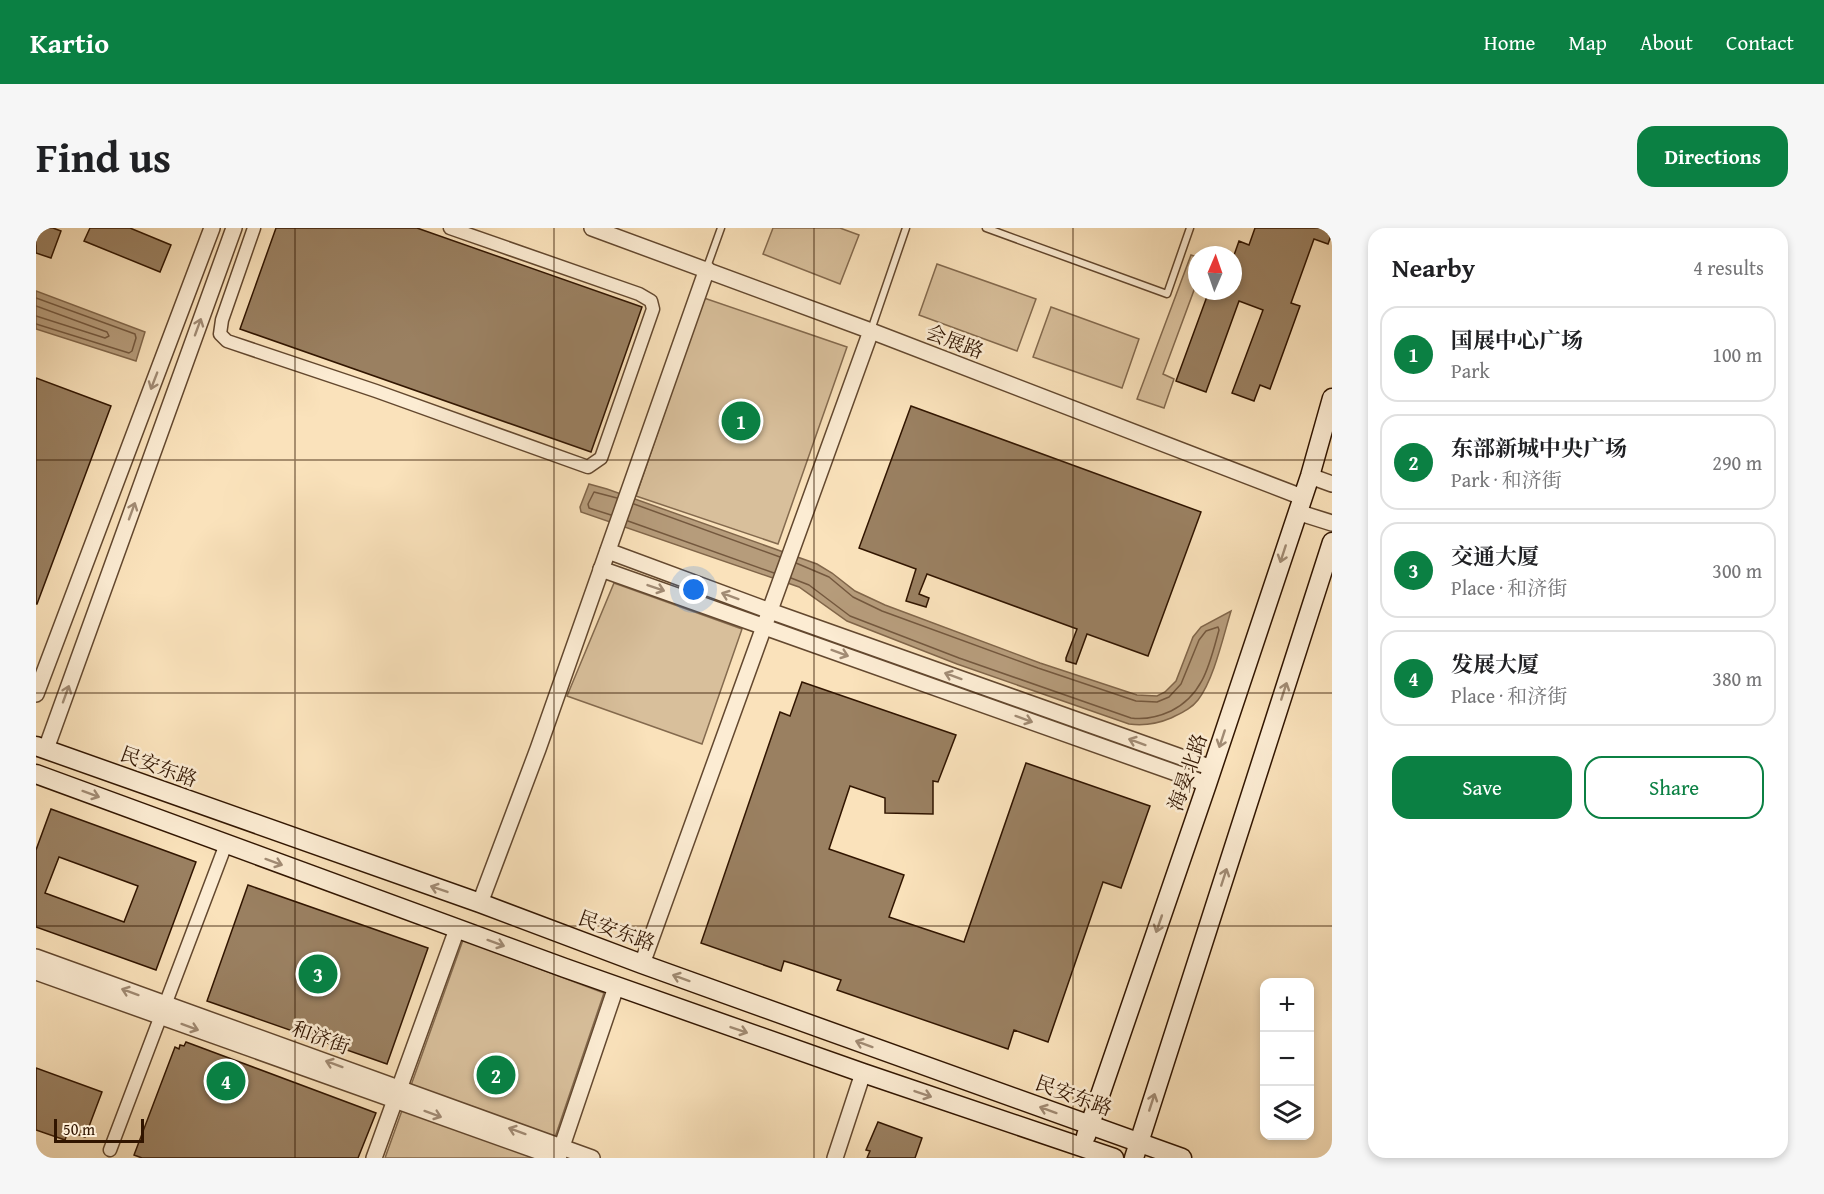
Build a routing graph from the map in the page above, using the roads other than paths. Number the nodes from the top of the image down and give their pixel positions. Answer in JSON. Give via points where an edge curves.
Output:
{"nodes":[{"id":1,"x":212,"y":228,"type":"edge"},
{"id":2,"x":234,"y":228,"type":"edge"},
{"id":3,"x":254,"y":228,"type":"edge"},
{"id":4,"x":450,"y":228,"type":"edge"},
{"id":5,"x":592,"y":228,"type":"edge"},
{"id":6,"x":721,"y":228,"type":"edge"},
{"id":7,"x":906,"y":228,"type":"edge"},
{"id":8,"x":986,"y":228,"type":"edge"},
{"id":9,"x":1190,"y":228,"type":"edge"},
{"id":10,"x":707,"y":269,"type":"junction"},
{"id":11,"x":871,"y":331,"type":"junction"},
{"id":12,"x":1332,"y":398,"type":"edge"},
{"id":13,"x":1310,"y":476,"type":"junction"},
{"id":14,"x":1332,"y":484,"type":"edge"},
{"id":15,"x":1300,"y":505,"type":"junction"},
{"id":16,"x":1332,"y":523,"type":"edge"},
{"id":17,"x":1332,"y":542,"type":"edge"},
{"id":18,"x":608,"y":550,"type":"junction"},
{"id":19,"x":601,"y":569,"type":"junction"},
{"id":20,"x":770,"y":611,"type":"junction"},
{"id":21,"x":765,"y":627,"type":"junction"},
{"id":22,"x":36,"y":694,"type":"edge"},
{"id":23,"x":41,"y":747,"type":"edge"},
{"id":24,"x":36,"y":774,"type":"edge"},
{"id":25,"x":1210,"y":776,"type":"junction"},
{"id":26,"x":226,"y":844,"type":"junction"},
{"id":27,"x":480,"y":903,"type":"junction"},
{"id":28,"x":457,"y":929,"type":"junction"},
{"id":29,"x":36,"y":957,"type":"edge"},
{"id":30,"x":642,"y":964,"type":"junction"},
{"id":31,"x":36,"y":972,"type":"edge"},
{"id":32,"x":616,"y":987,"type":"junction"},
{"id":33,"x":162,"y":1010,"type":"junction"},
{"id":34,"x":863,"y":1074,"type":"junction"},
{"id":35,"x":397,"y":1094,"type":"junction"},
{"id":36,"x":1089,"y":1125,"type":"junction"},
{"id":37,"x":110,"y":1150,"type":"dead end"},
{"id":38,"x":1137,"y":1150,"type":"edge"},
{"id":39,"x":1080,"y":1153,"type":"edge"},
{"id":40,"x":559,"y":1154,"type":"edge"},
{"id":41,"x":374,"y":1158,"type":"edge"},
{"id":42,"x":592,"y":1158,"type":"edge"},
{"id":43,"x":835,"y":1158,"type":"edge"},
{"id":44,"x":1114,"y":1158,"type":"edge"},
{"id":45,"x":1182,"y":1158,"type":"edge"}],
"edges":[{"from":1,"to":22,"type":"street","one_way":true},
{"from":23,"to":2,"type":"street","one_way":true},
{"from":3,"to":4,"type":"street","via":[[222,320],[220,334],[227,341],[588,468],[601,458],[653,309],[651,301]]},
{"from":5,"to":10,"type":"street","name":"会展路"},
{"from":6,"to":10,"type":"lane"},
{"from":7,"to":11,"type":"lane"},
{"from":8,"to":9,"type":"lane","via":[[1167,294]]},
{"from":10,"to":11,"type":"street","name":"会展路"},
{"from":10,"to":18,"type":"street"},
{"from":11,"to":15,"type":"street","name":"会展路"},
{"from":11,"to":20,"type":"street"},
{"from":12,"to":13,"type":"main road","name":"海晏北路"},
{"from":13,"to":14,"type":"street"},
{"from":13,"to":15,"type":"main road","name":"海晏北路"},
{"from":15,"to":16,"type":"street","name":"会展路"},
{"from":15,"to":25,"type":"main road","name":"海晏北路","one_way":true},
{"from":38,"to":17,"type":"main road","one_way":true},
{"from":18,"to":19,"type":"street"},
{"from":20,"to":18,"type":"street","one_way":true},
{"from":19,"to":21,"type":"street","one_way":true},
{"from":19,"to":27,"type":"street"},
{"from":20,"to":21,"type":"street"},
{"from":25,"to":20,"type":"street","one_way":true},
{"from":21,"to":25,"type":"street","one_way":true},
{"from":21,"to":30,"type":"street"},
{"from":23,"to":24,"type":"main road"},
{"from":27,"to":23,"type":"main road","name":"民安东路","one_way":true},
{"from":24,"to":26,"type":"main road","one_way":true},
{"from":25,"to":36,"type":"main road","name":"海晏北路","one_way":true},
{"from":26,"to":28,"type":"main road","one_way":true},
{"from":26,"to":33,"type":"street"},
{"from":27,"to":30,"type":"main road","name":"民安东路"},
{"from":28,"to":32,"type":"main road","one_way":true},
{"from":28,"to":35,"type":"street"},
{"from":33,"to":29,"type":"street","name":"和济街","one_way":true},
{"from":36,"to":30,"type":"main road","name":"民安东路","one_way":true},
{"from":31,"to":33,"type":"street","name":"和济街"},
{"from":32,"to":34,"type":"main road","one_way":true},
{"from":32,"to":40,"type":"street"},
{"from":33,"to":35,"type":"street","name":"和济街"},
{"from":33,"to":37,"type":"street"},
{"from":34,"to":39,"type":"main road","one_way":true},
{"from":34,"to":43,"type":"street"},
{"from":35,"to":40,"type":"street","name":"和济街"},
{"from":35,"to":41,"type":"street"},
{"from":36,"to":38,"type":"main road","name":"民安东路"},
{"from":36,"to":39,"type":"main road","name":"海晏北路"},
{"from":38,"to":45,"type":"main road","name":"民安东路"},
{"from":39,"to":44,"type":"main road"},
{"from":40,"to":42,"type":"street","name":"和济街"}]}
